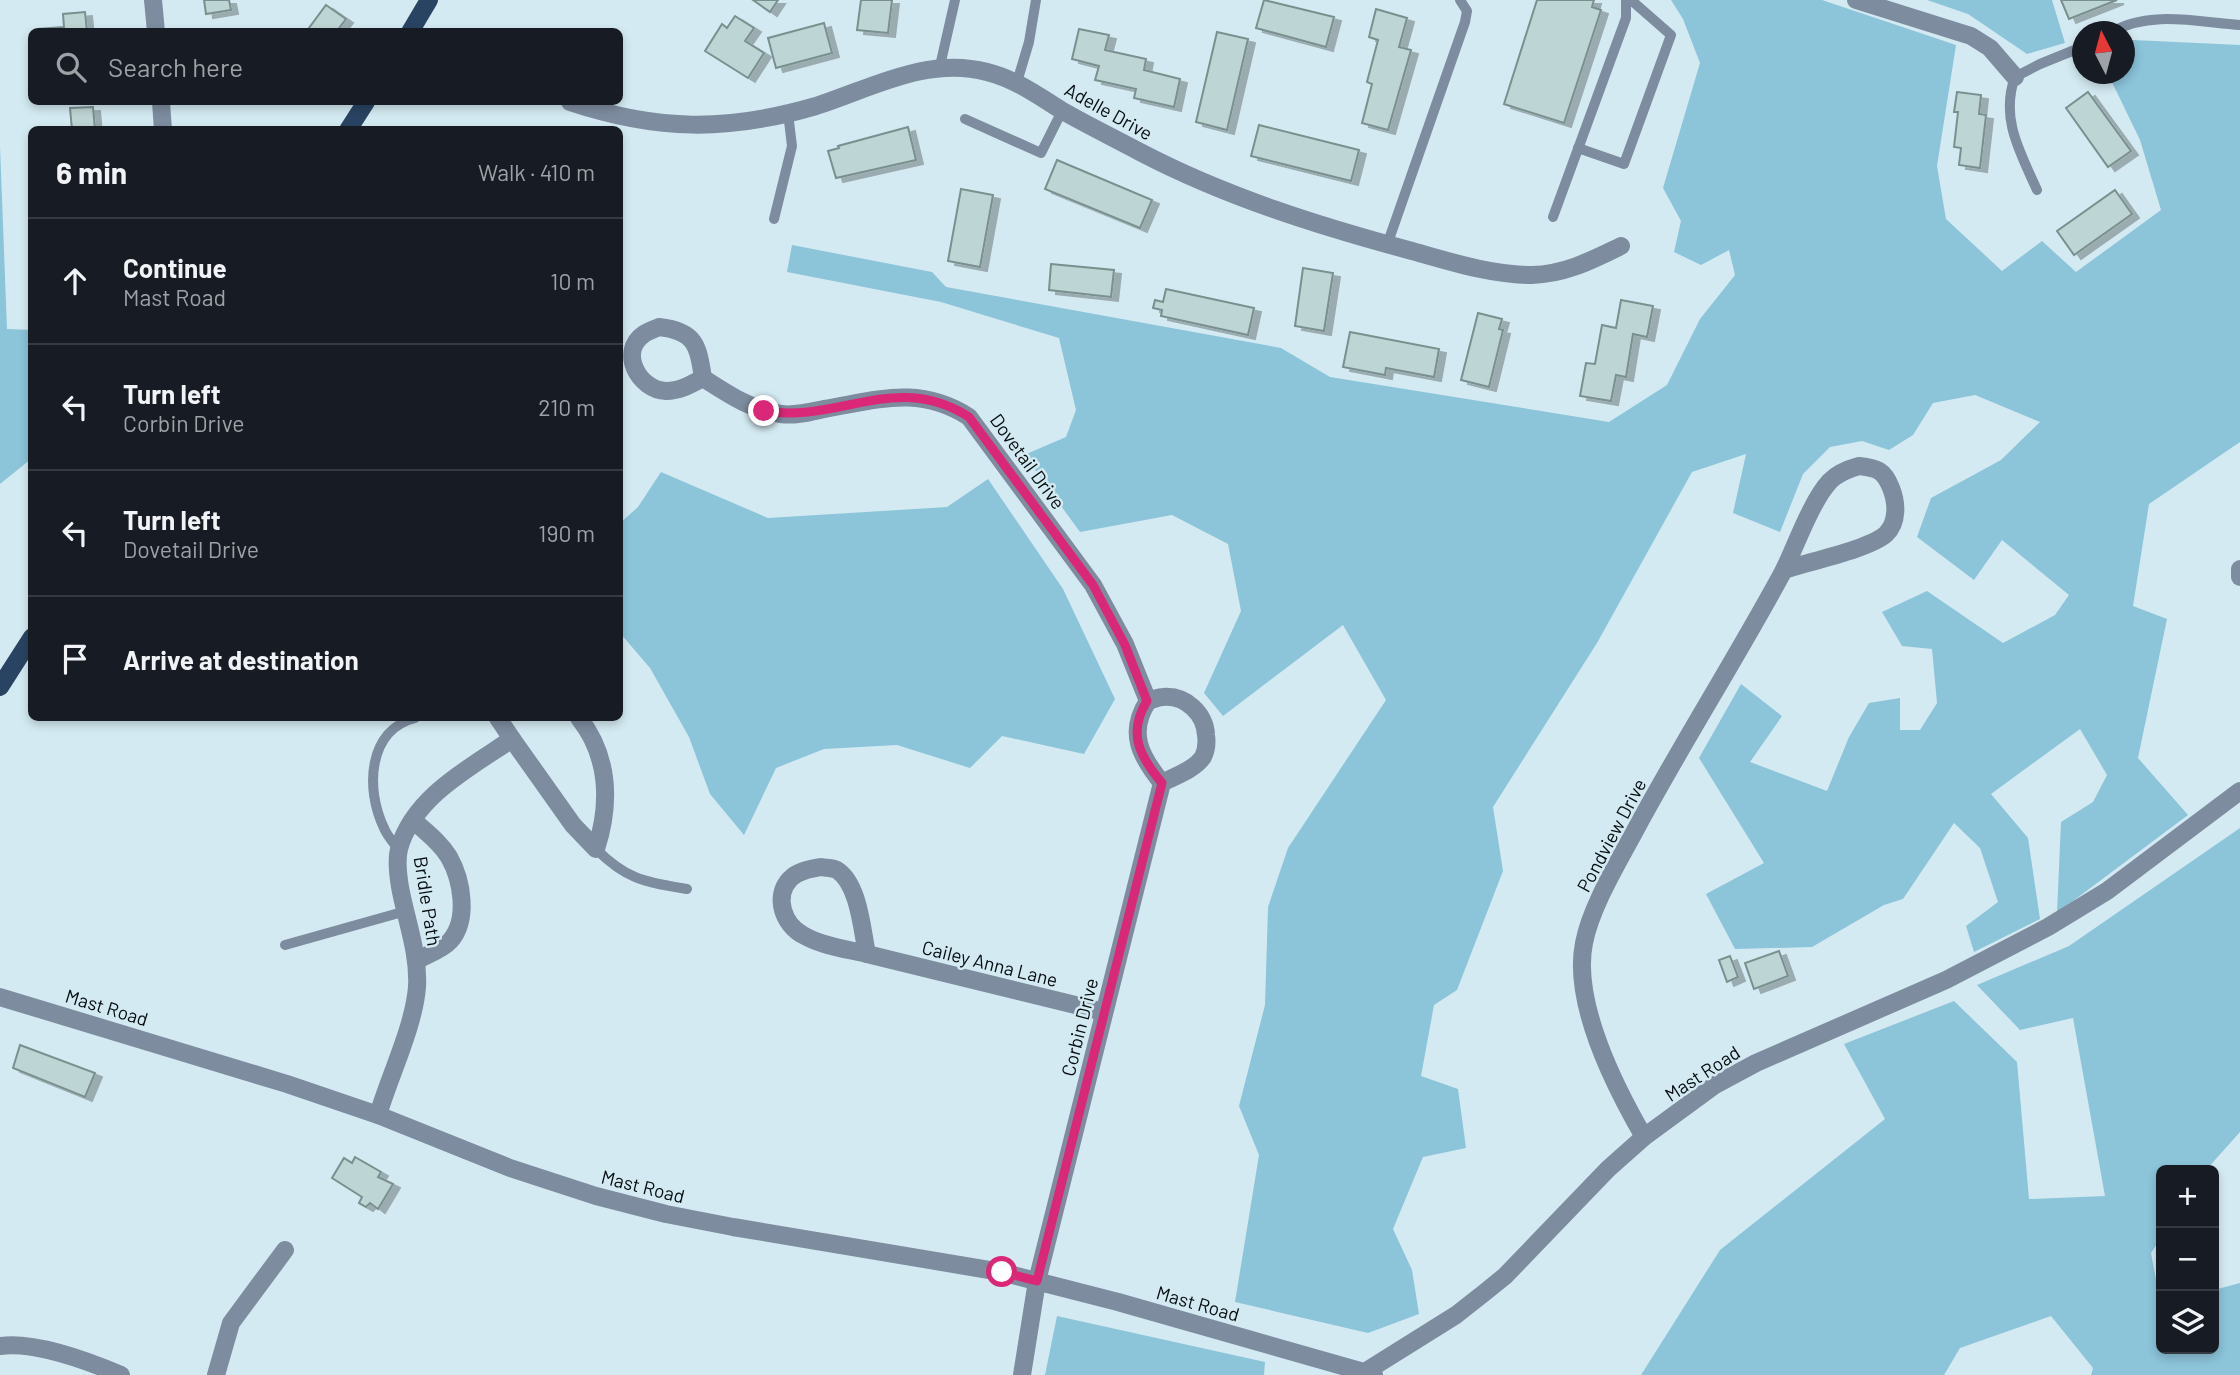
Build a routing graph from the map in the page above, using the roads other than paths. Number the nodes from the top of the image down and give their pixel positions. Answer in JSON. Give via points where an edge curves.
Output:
{"nodes":[{"id":1,"x":153,"y":0,"type":"edge"},
{"id":2,"x":429,"y":0,"type":"edge"},
{"id":3,"x":955,"y":0,"type":"edge"},
{"id":4,"x":1036,"y":0,"type":"edge"},
{"id":5,"x":1460,"y":0,"type":"edge"},
{"id":6,"x":1629,"y":0,"type":"edge"},
{"id":7,"x":1856,"y":0,"type":"edge"},
{"id":8,"x":2135,"y":22,"type":"edge"},
{"id":9,"x":2239,"y":25,"type":"edge"},
{"id":10,"x":156,"y":28,"type":"edge"},
{"id":11,"x":412,"y":28,"type":"edge"},
{"id":12,"x":2072,"y":51,"type":"edge"},
{"id":13,"x":940,"y":66,"type":"junction"},
{"id":14,"x":2015,"y":76,"type":"junction"},
{"id":15,"x":1017,"y":82,"type":"junction"},
{"id":16,"x":161,"y":105,"type":"edge"},
{"id":17,"x":364,"y":105,"type":"edge"},
{"id":18,"x":580,"y":105,"type":"edge"},
{"id":19,"x":1062,"y":111,"type":"junction"},
{"id":20,"x":788,"y":113,"type":"junction"},
{"id":21,"x":965,"y":119,"type":"dead end"},
{"id":22,"x":163,"y":126,"type":"edge"},
{"id":23,"x":351,"y":126,"type":"edge"},
{"id":24,"x":1578,"y":148,"type":"junction"},
{"id":25,"x":2037,"y":190,"type":"dead end"},
{"id":26,"x":1553,"y":217,"type":"dead end"},
{"id":27,"x":774,"y":219,"type":"dead end"},
{"id":28,"x":1387,"y":245,"type":"junction"},
{"id":29,"x":1621,"y":246,"type":"dead end"},
{"id":30,"x":704,"y":379,"type":"dead end"},
{"id":31,"x":2240,"y":569,"type":"edge"},
{"id":32,"x":1784,"y":570,"type":"junction"},
{"id":33,"x":2240,"y":577,"type":"edge"},
{"id":34,"x":28,"y":643,"type":"edge"},
{"id":35,"x":0,"y":687,"type":"edge"},
{"id":36,"x":1147,"y":701,"type":"junction"},
{"id":37,"x":408,"y":721,"type":"edge"},
{"id":38,"x":500,"y":721,"type":"edge"},
{"id":39,"x":581,"y":721,"type":"edge"},
{"id":40,"x":512,"y":739,"type":"junction"},
{"id":41,"x":1162,"y":783,"type":"junction"},
{"id":42,"x":2240,"y":791,"type":"edge"},
{"id":43,"x":414,"y":821,"type":"junction"},
{"id":44,"x":596,"y":849,"type":"junction"},
{"id":45,"x":399,"y":850,"type":"junction"},
{"id":46,"x":687,"y":889,"type":"dead end"},
{"id":47,"x":406,"y":911,"type":"junction"},
{"id":48,"x":285,"y":945,"type":"dead end"},
{"id":49,"x":867,"y":954,"type":"junction"},
{"id":50,"x":416,"y":961,"type":"junction"},
{"id":51,"x":0,"y":997,"type":"edge"},
{"id":52,"x":1104,"y":1012,"type":"junction"},
{"id":53,"x":378,"y":1115,"type":"junction"},
{"id":54,"x":1644,"y":1137,"type":"junction"},
{"id":55,"x":285,"y":1251,"type":"dead end"},
{"id":56,"x":1037,"y":1281,"type":"junction"},
{"id":57,"x":0,"y":1346,"type":"edge"},
{"id":58,"x":1369,"y":1374,"type":"edge"},
{"id":59,"x":121,"y":1375,"type":"edge"},
{"id":60,"x":215,"y":1375,"type":"edge"},
{"id":61,"x":1022,"y":1375,"type":"edge"}],
"edges":[{"from":1,"to":10,"type":"street"},
{"from":2,"to":11,"type":"main road"},
{"from":3,"to":13,"type":"lane"},
{"from":4,"to":15,"type":"lane"},
{"from":5,"to":28,"type":"lane","via":[[1465,22]]},
{"from":6,"to":24,"type":"lane"},
{"from":6,"to":24,"type":"lane","via":[[1671,35],[1624,164]]},
{"from":7,"to":14,"type":"street","via":[[1970,36],[1990,48]]},
{"from":8,"to":9,"type":"lane"},
{"from":12,"to":14,"type":"lane"},
{"from":13,"to":15,"type":"street","name":"Adelle Drive","via":[[987,72]]},
{"from":13,"to":20,"type":"street","name":"Adelle Drive"},
{"from":14,"to":25,"type":"lane","via":[[2010,92],[2011,122]]},
{"from":15,"to":19,"type":"street","name":"Adelle Drive"},
{"from":16,"to":22,"type":"street"},
{"from":17,"to":23,"type":"main road"},
{"from":18,"to":20,"type":"street","name":"Adelle Drive","via":[[675,126]]},
{"from":19,"to":21,"type":"lane","via":[[1041,153]]},
{"from":19,"to":28,"type":"street","name":"Adelle Drive","via":[[1146,156],[1230,193]]},
{"from":20,"to":27,"type":"lane","via":[[792,146]]},
{"from":24,"to":26,"type":"lane"},
{"from":28,"to":29,"type":"street","name":"Adelle Drive","via":[[1462,265],[1532,275],[1578,267]]},
{"from":30,"to":36,"type":"street","name":"Dovetail Drive","via":[[746,404],[784,414],[900,397],[949,404],[969,417],[1093,585],[1125,645]]},
{"from":31,"to":33,"type":"street"},
{"from":32,"to":32,"type":"street","name":"Pondview Drive","via":[[1829,482],[1842,471],[1859,466],[1875,467],[1886,477],[1896,506],[1893,524],[1885,535]]},
{"from":32,"to":54,"type":"street","name":"Pondview Drive","via":[[1610,877],[1584,943],[1582,972],[1593,1027]]},
{"from":34,"to":35,"type":"main road"},
{"from":36,"to":41,"type":"street","via":[[1139,714],[1138,743],[1146,764]]},
{"from":36,"to":41,"type":"street","via":[[1164,696],[1182,700],[1206,723],[1203,756],[1190,769]]},
{"from":37,"to":45,"type":"lane","via":[[383,739],[373,773],[384,828]]},
{"from":38,"to":40,"type":"street"},
{"from":39,"to":44,"type":"street","via":[[599,750],[605,774],[604,824]]},
{"from":40,"to":43,"type":"street","name":"Bridle Path","via":[[439,792]]},
{"from":40,"to":44,"type":"street","via":[[573,825]]},
{"from":41,"to":52,"type":"street","name":"Corbin Drive"},
{"from":42,"to":54,"type":"street","name":"Mast Road","via":[[2106,891],[2048,927],[1946,980],[1756,1063],[1715,1085]]},
{"from":43,"to":45,"type":"street","name":"Bridle Path"},
{"from":43,"to":50,"type":"street","via":[[449,857],[461,910],[449,942]]},
{"from":44,"to":46,"type":"lane","via":[[636,879]]},
{"from":45,"to":47,"type":"street","name":"Bridle Path"},
{"from":47,"to":48,"type":"lane"},
{"from":47,"to":50,"type":"street","name":"Bridle Path"},
{"from":49,"to":49,"type":"street","name":"Cailey Anna Lane","via":[[857,903],[848,881],[836,869],[804,870],[790,879],[782,892],[787,922],[816,942]]},
{"from":49,"to":52,"type":"street","name":"Cailey Anna Lane"},
{"from":50,"to":53,"type":"street","name":"Bridle Path","via":[[413,1009]]},
{"from":51,"to":53,"type":"street","name":"Mast Road"},
{"from":52,"to":56,"type":"street","name":"Corbin Drive"},
{"from":53,"to":56,"type":"street","name":"Mast Road","via":[[548,1182],[666,1214]]},
{"from":54,"to":58,"type":"street","name":"Mast Road","via":[[1608,1168],[1505,1276]]},
{"from":55,"to":60,"type":"street","via":[[232,1323]]},
{"from":56,"to":58,"type":"street","name":"Mast Road"},
{"from":56,"to":61,"type":"street","name":"Corbin Drive"},
{"from":57,"to":59,"type":"street","via":[[55,1352]]}]}
